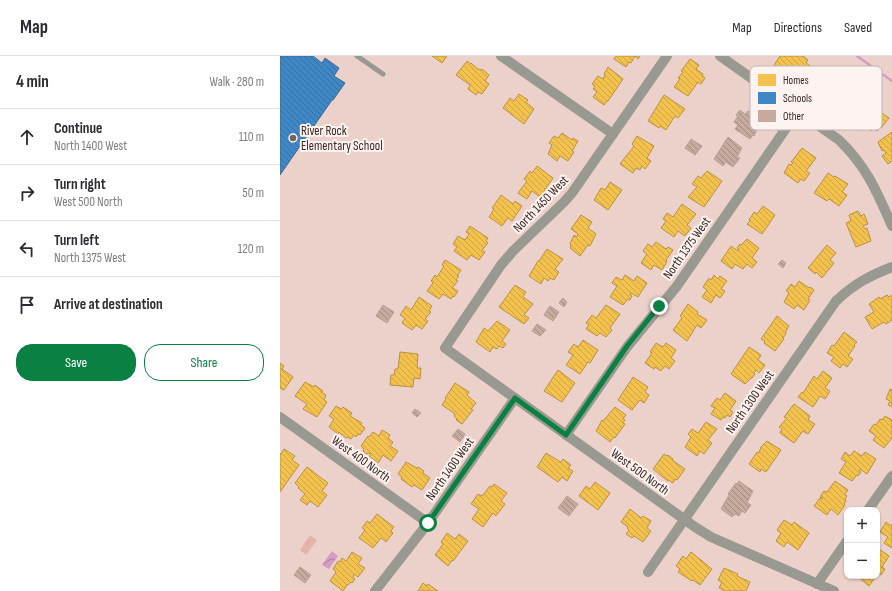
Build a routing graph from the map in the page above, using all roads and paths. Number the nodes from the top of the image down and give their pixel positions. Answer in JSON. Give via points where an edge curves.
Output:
{"nodes":[{"id":1,"x":357,"y":56,"type":"edge"},
{"id":2,"x":501,"y":56,"type":"edge"},
{"id":3,"x":666,"y":56,"type":"edge"},
{"id":4,"x":720,"y":56,"type":"edge"},
{"id":5,"x":383,"y":74,"type":"dead end"},
{"id":6,"x":750,"y":77,"type":"edge"},
{"id":7,"x":785,"y":130,"type":"edge"},
{"id":8,"x":825,"y":130,"type":"edge"},
{"id":9,"x":613,"y":134,"type":"junction"},
{"id":10,"x":892,"y":226,"type":"edge"},
{"id":11,"x":892,"y":267,"type":"edge"},
{"id":12,"x":445,"y":348,"type":"joint"},
{"id":13,"x":515,"y":398,"type":"junction"},
{"id":14,"x":280,"y":417,"type":"edge"},
{"id":15,"x":566,"y":435,"type":"junction"},
{"id":16,"x":892,"y":476,"type":"edge"},
{"id":17,"x":870,"y":507,"type":"edge"},
{"id":18,"x":684,"y":519,"type":"junction"},
{"id":19,"x":428,"y":523,"type":"junction"},
{"id":20,"x":846,"y":543,"type":"edge"},
{"id":21,"x":648,"y":572,"type":"dead end"},
{"id":22,"x":817,"y":584,"type":"junction"},
{"id":23,"x":375,"y":591,"type":"edge"},
{"id":24,"x":834,"y":591,"type":"edge"}],
"edges":[{"from":1,"to":5,"type":"lane"},
{"from":2,"to":9,"type":"street"},
{"from":3,"to":9,"type":"street","name":"North 1450 West"},
{"from":4,"to":6,"type":"street"},
{"from":7,"to":15,"type":"street","name":"North 1375 West","via":[[681,280],[627,346]]},
{"from":8,"to":10,"type":"street","via":[[852,153],[872,182]]},
{"from":9,"to":12,"type":"street","name":"North 1450 West","via":[[572,193],[501,265]]},
{"from":11,"to":18,"type":"street","name":"North 1300 West","via":[[856,283],[836,301]]},
{"from":12,"to":13,"type":"street","name":"West 500 North"},
{"from":13,"to":15,"type":"street","name":"West 500 North"},
{"from":13,"to":19,"type":"street","name":"North 1400 West"},
{"from":14,"to":19,"type":"street","name":"West 400 North"},
{"from":15,"to":18,"type":"street","name":"West 500 North"},
{"from":16,"to":17,"type":"street"},
{"from":18,"to":21,"type":"street","name":"North 1300 West"},
{"from":18,"to":22,"type":"street","name":"West 500 North","via":[[725,544]]},
{"from":19,"to":23,"type":"street","name":"North 1400 West"},
{"from":20,"to":22,"type":"street"},
{"from":22,"to":24,"type":"street","name":"West 500 North"}]}
